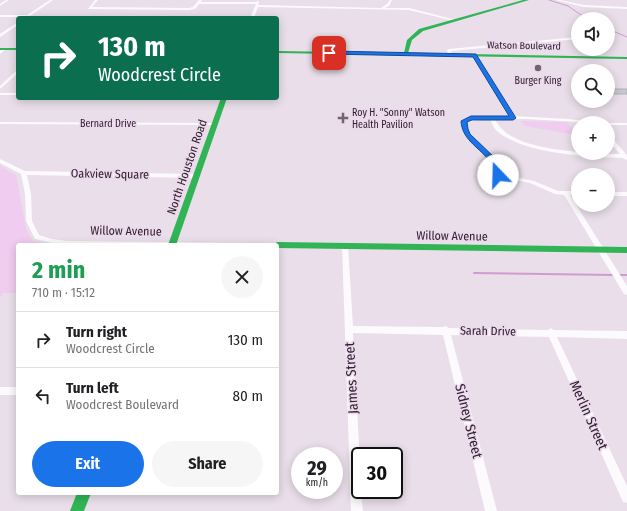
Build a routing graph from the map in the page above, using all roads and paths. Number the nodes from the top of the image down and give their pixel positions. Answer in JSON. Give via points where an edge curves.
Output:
{"nodes":[{"id":1,"x":8,"y":0,"type":"edge"},
{"id":2,"x":52,"y":0,"type":"edge"},
{"id":3,"x":97,"y":0,"type":"edge"},
{"id":4,"x":315,"y":0,"type":"edge"},
{"id":5,"x":391,"y":0,"type":"edge"},
{"id":6,"x":527,"y":0,"type":"edge"},
{"id":7,"x":556,"y":0,"type":"edge"},
{"id":8,"x":200,"y":1,"type":"edge"},
{"id":9,"x":258,"y":3,"type":"edge"},
{"id":10,"x":0,"y":4,"type":"edge"},
{"id":11,"x":388,"y":5,"type":"junction"},
{"id":12,"x":312,"y":7,"type":"junction"},
{"id":13,"x":380,"y":8,"type":"junction"},
{"id":14,"x":627,"y":8,"type":"edge"},
{"id":15,"x":409,"y":9,"type":"junction"},
{"id":16,"x":0,"y":16,"type":"edge"},
{"id":17,"x":28,"y":16,"type":"edge"},
{"id":18,"x":253,"y":16,"type":"edge"},
{"id":19,"x":16,"y":17,"type":"edge"},
{"id":20,"x":454,"y":20,"type":"junction"},
{"id":21,"x":16,"y":24,"type":"edge"},
{"id":22,"x":0,"y":36,"type":"edge"},
{"id":23,"x":571,"y":39,"type":"edge"},
{"id":24,"x":16,"y":49,"type":"edge"},
{"id":25,"x":1,"y":50,"type":"edge"},
{"id":26,"x":279,"y":52,"type":"edge"},
{"id":27,"x":406,"y":54,"type":"junction"},
{"id":28,"x":450,"y":55,"type":"junction"},
{"id":29,"x":474,"y":55,"type":"junction"},
{"id":30,"x":627,"y":58,"type":"edge"},
{"id":31,"x":16,"y":73,"type":"edge"},
{"id":32,"x":0,"y":81,"type":"edge"},
{"id":33,"x":8,"y":81,"type":"junction"},
{"id":34,"x":0,"y":88,"type":"edge"},
{"id":35,"x":0,"y":94,"type":"edge"},
{"id":36,"x":16,"y":94,"type":"edge"},
{"id":37,"x":223,"y":100,"type":"edge"},
{"id":38,"x":492,"y":118,"type":"junction"},
{"id":39,"x":513,"y":118,"type":"junction"},
{"id":40,"x":571,"y":120,"type":"edge"},
{"id":41,"x":3,"y":122,"type":"edge"},
{"id":42,"x":215,"y":124,"type":"junction"},
{"id":43,"x":615,"y":124,"type":"edge"},
{"id":44,"x":627,"y":124,"type":"edge"},
{"id":45,"x":0,"y":128,"type":"edge"},
{"id":46,"x":615,"y":145,"type":"edge"},
{"id":47,"x":626,"y":157,"type":"edge"},
{"id":48,"x":0,"y":162,"type":"edge"},
{"id":49,"x":24,"y":173,"type":"junction"},
{"id":50,"x":197,"y":176,"type":"junction"},
{"id":51,"x":566,"y":193,"type":"junction"},
{"id":52,"x":571,"y":193,"type":"edge"},
{"id":53,"x":615,"y":194,"type":"edge"},
{"id":54,"x":627,"y":194,"type":"edge"},
{"id":55,"x":67,"y":243,"type":"edge"},
{"id":56,"x":173,"y":243,"type":"edge"},
{"id":57,"x":279,"y":245,"type":"edge"},
{"id":58,"x":344,"y":246,"type":"junction"},
{"id":59,"x":602,"y":250,"type":"junction"},
{"id":60,"x":627,"y":250,"type":"edge"},
{"id":61,"x":627,"y":292,"type":"edge"},
{"id":62,"x":348,"y":329,"type":"junction"},
{"id":63,"x":446,"y":330,"type":"junction"},
{"id":64,"x":551,"y":332,"type":"junction"},
{"id":65,"x":627,"y":334,"type":"edge"},
{"id":66,"x":0,"y":391,"type":"edge"},
{"id":67,"x":16,"y":391,"type":"edge"},
{"id":68,"x":83,"y":495,"type":"edge"},
{"id":69,"x":627,"y":498,"type":"edge"},
{"id":70,"x":77,"y":511,"type":"edge"},
{"id":71,"x":357,"y":511,"type":"edge"},
{"id":72,"x":492,"y":511,"type":"edge"}],
"edges":[{"from":1,"to":10,"type":"street"},
{"from":2,"to":17,"type":"street"},
{"from":3,"to":8,"type":"street","via":[[89,8],[189,9],[194,8]]},
{"from":4,"to":12,"type":"street"},
{"from":5,"to":11,"type":"street"},
{"from":6,"to":20,"type":"street"},
{"from":7,"to":14,"type":"street"},
{"from":8,"to":9,"type":"street"},
{"from":9,"to":12,"type":"street"},
{"from":9,"to":18,"type":"street"},
{"from":11,"to":13,"type":"street"},
{"from":11,"to":15,"type":"street"},
{"from":12,"to":13,"type":"street"},
{"from":13,"to":15,"type":"street"},
{"from":15,"to":20,"type":"street"},
{"from":16,"to":19,"type":"street"},
{"from":20,"to":27,"type":"street","via":[[416,33],[406,42]]},
{"from":21,"to":22,"type":"street"},
{"from":23,"to":28,"type":"street","via":[[449,50]]},
{"from":24,"to":25,"type":"street"},
{"from":26,"to":27,"type":"street","name":"Watson Boulevard"},
{"from":27,"to":28,"type":"street","name":"Watson Boulevard"},
{"from":28,"to":29,"type":"street","name":"Watson Boulevard"},
{"from":29,"to":30,"type":"street","name":"Watson Boulevard"},
{"from":29,"to":39,"type":"street"},
{"from":31,"to":33,"type":"street"},
{"from":32,"to":33,"type":"street"},
{"from":33,"to":34,"type":"street"},
{"from":35,"to":36,"type":"street"},
{"from":37,"to":42,"type":"street","name":"North Houston Road"},
{"from":38,"to":39,"type":"street"},
{"from":38,"to":47,"type":"street","via":[[500,132],[525,143],[577,154]]},
{"from":38,"to":51,"type":"street","via":[[466,119],[463,124],[468,135],[493,159],[498,175],[532,182],[552,192]]},
{"from":39,"to":40,"type":"street"},
{"from":41,"to":42,"type":"street","name":"Bernard Drive"},
{"from":41,"to":45,"type":"street"},
{"from":42,"to":50,"type":"street","name":"North Houston Road"},
{"from":43,"to":44,"type":"street"},
{"from":46,"to":47,"type":"street"},
{"from":48,"to":49,"type":"street"},
{"from":49,"to":50,"type":"street","name":"Oakview Square"},
{"from":49,"to":55,"type":"street","name":"Willow Avenue","via":[[29,221],[37,237]]},
{"from":50,"to":56,"type":"street","name":"North Houston Road"},
{"from":51,"to":52,"type":"street"},
{"from":51,"to":59,"type":"street"},
{"from":53,"to":54,"type":"street"},
{"from":57,"to":58,"type":"street","name":"Willow Avenue"},
{"from":58,"to":59,"type":"street","name":"Willow Avenue"},
{"from":58,"to":62,"type":"street","name":"James Street"},
{"from":59,"to":60,"type":"street","name":"Willow Avenue"},
{"from":59,"to":61,"type":"street"},
{"from":62,"to":63,"type":"street","name":"Sarah Drive"},
{"from":62,"to":71,"type":"street","name":"James Street"},
{"from":63,"to":64,"type":"street","name":"Sarah Drive"},
{"from":63,"to":72,"type":"street","name":"Sidney Street"},
{"from":64,"to":65,"type":"street","name":"Sarah Drive"},
{"from":64,"to":69,"type":"street","name":"Merlin Street"},
{"from":66,"to":67,"type":"street"},
{"from":68,"to":70,"type":"street"}]}
